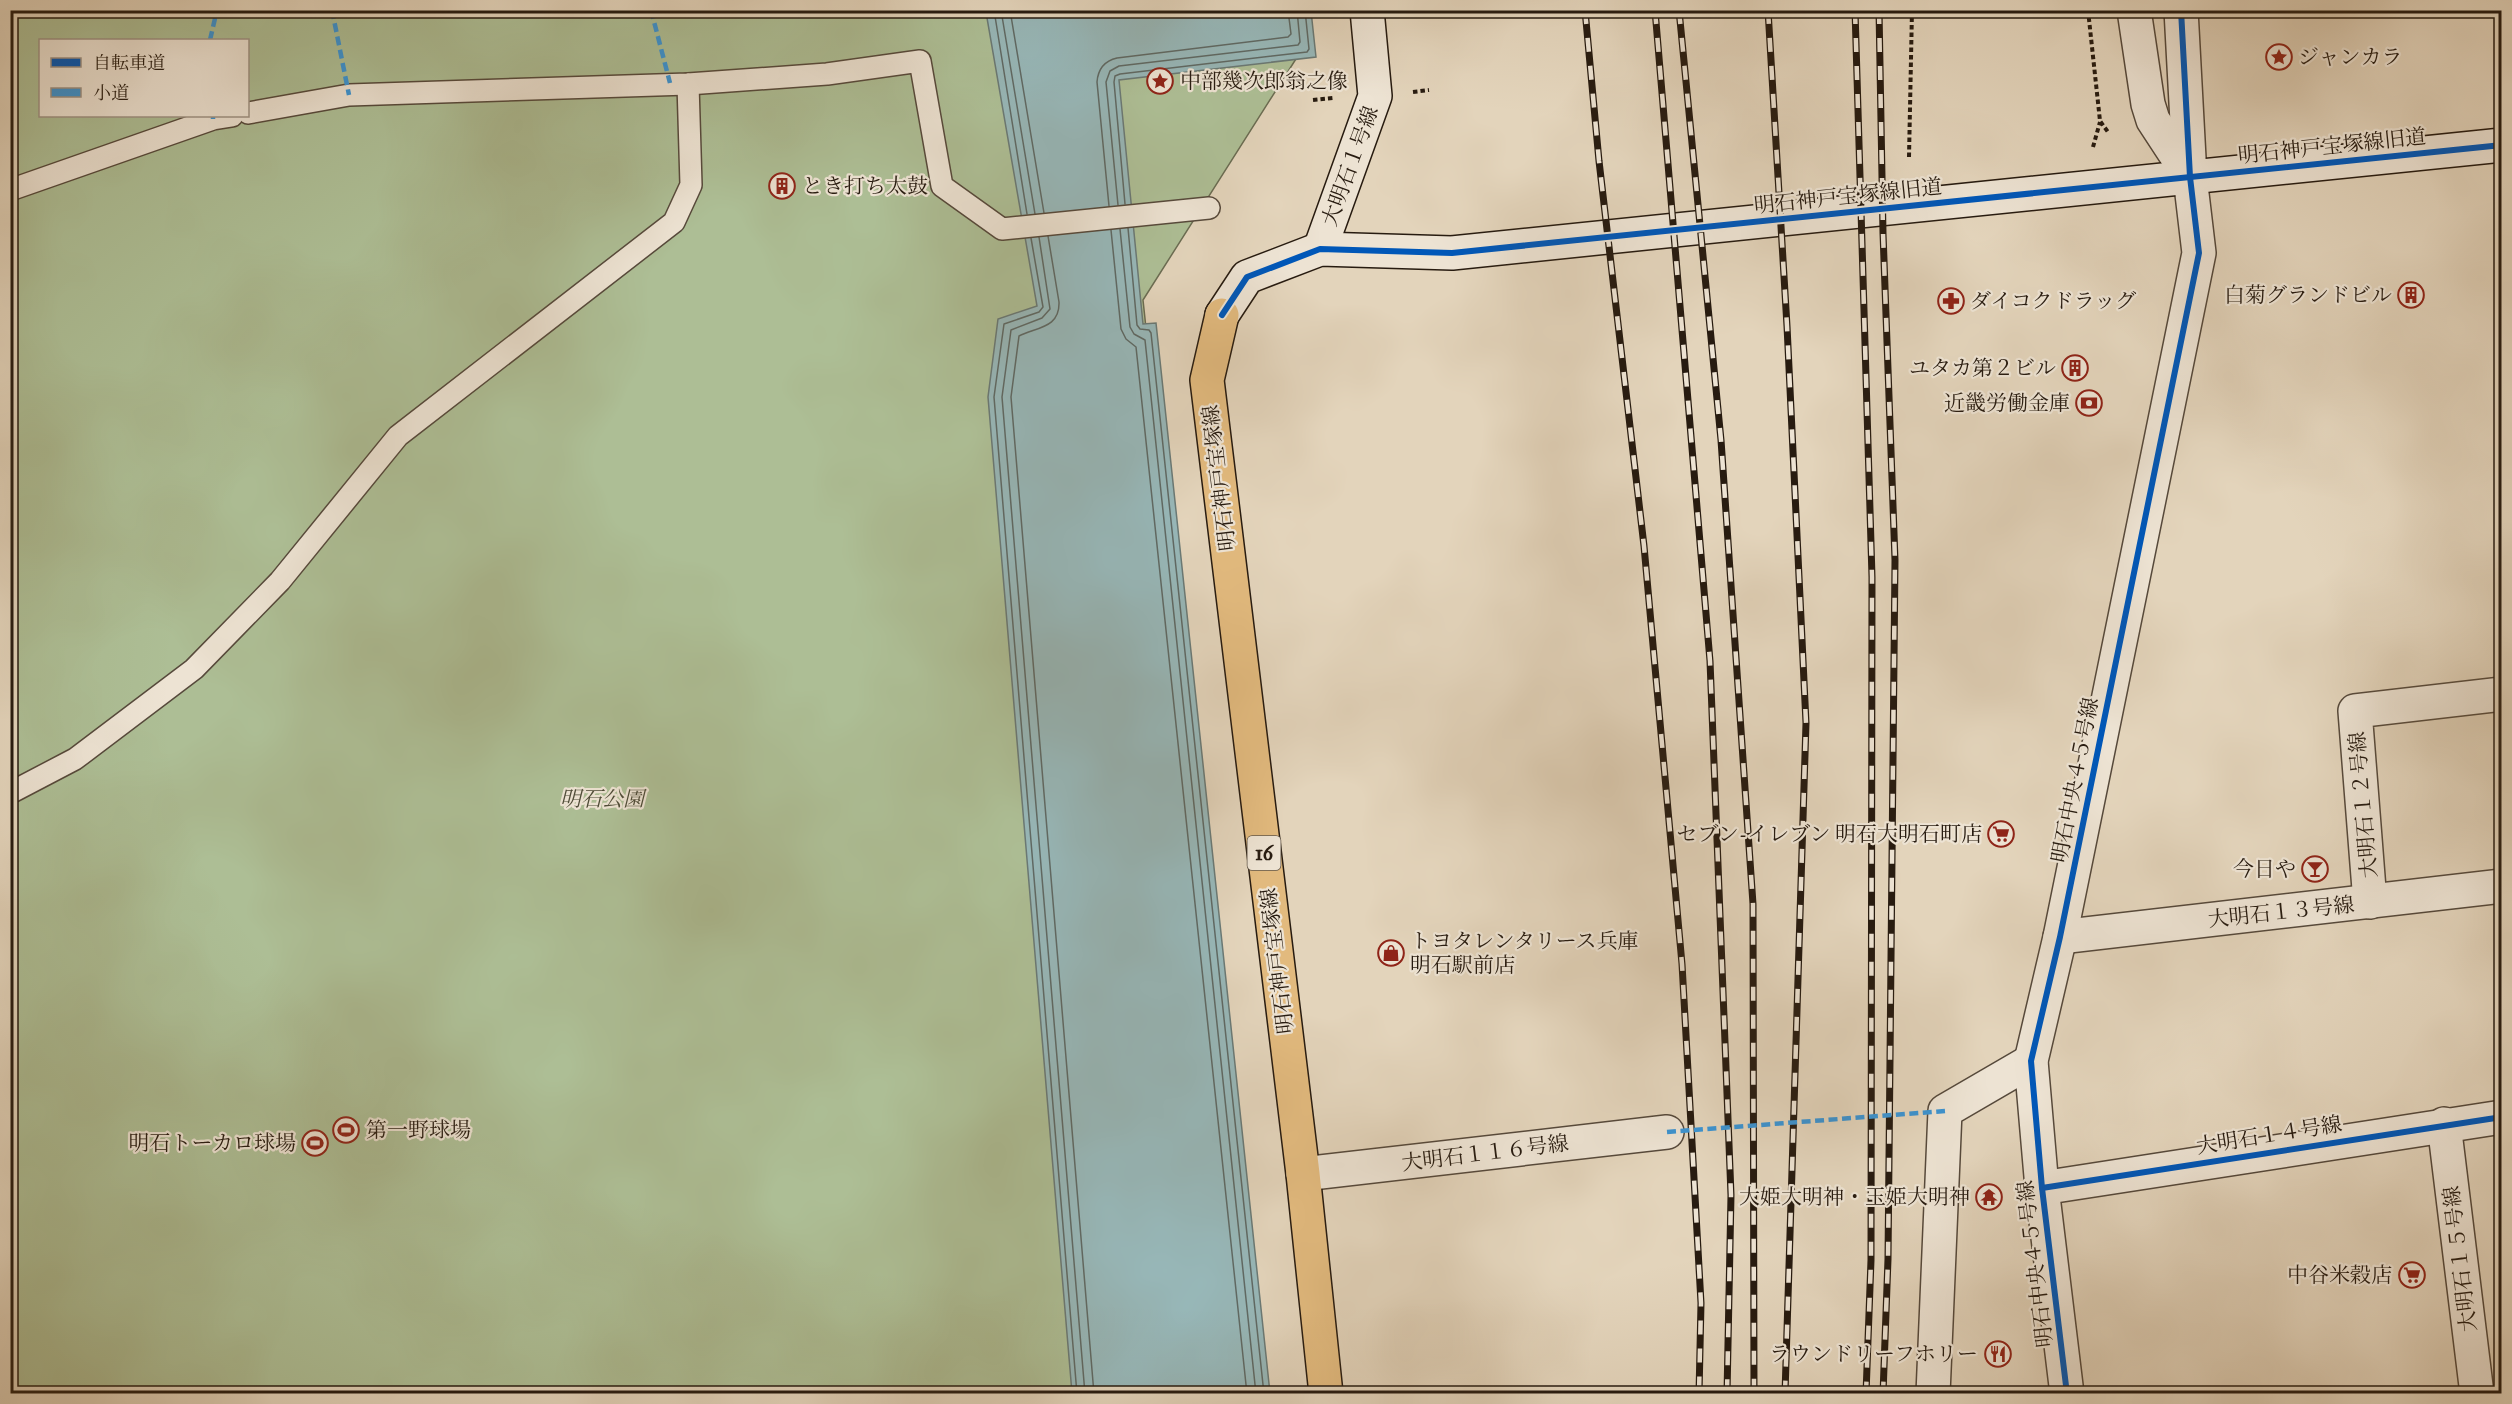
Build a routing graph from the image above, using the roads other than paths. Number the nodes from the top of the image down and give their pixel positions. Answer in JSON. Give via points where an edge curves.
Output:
{"nodes":[{"id":1,"x":1366,"y":10,"type":"edge"},
{"id":2,"x":2134,"y":10,"type":"edge"},
{"id":3,"x":2181,"y":10,"type":"edge"},
{"id":4,"x":688,"y":84,"type":"junction"},
{"id":5,"x":249,"y":113,"type":"edge"},
{"id":6,"x":226,"y":117,"type":"edge"},
{"id":7,"x":2502,"y":145,"type":"edge"},
{"id":8,"x":2190,"y":177,"type":"junction"},
{"id":9,"x":10,"y":190,"type":"edge"},
{"id":10,"x":1209,"y":208,"type":"dead end"},
{"id":11,"x":1320,"y":249,"type":"junction"},
{"id":12,"x":1222,"y":315,"type":"joint"},
{"id":13,"x":2502,"y":694,"type":"edge"},
{"id":14,"x":10,"y":793,"type":"edge"},
{"id":15,"x":2502,"y":886,"type":"edge"},
{"id":16,"x":2370,"y":902,"type":"junction"},
{"id":17,"x":2060,"y":937,"type":"junction"},
{"id":18,"x":2031,"y":1061,"type":"junction"},
{"id":19,"x":2502,"y":1117,"type":"edge"},
{"id":20,"x":2444,"y":1124,"type":"junction"},
{"id":21,"x":1667,"y":1132,"type":"dead end"},
{"id":22,"x":1303,"y":1174,"type":"junction"},
{"id":23,"x":2042,"y":1188,"type":"junction"},
{"id":24,"x":1326,"y":1394,"type":"edge"},
{"id":25,"x":1933,"y":1394,"type":"edge"},
{"id":26,"x":2067,"y":1394,"type":"edge"},
{"id":27,"x":2477,"y":1394,"type":"edge"}],
"edges":[{"from":1,"to":11,"type":"street","name":"大明石１号線","via":[[1375,96]]},
{"from":2,"to":8,"type":"street","via":[[2150,112]]},
{"from":3,"to":8,"type":"street","name":"明石中央４５号線"},
{"from":4,"to":5,"type":"lane","via":[[350,95]]},
{"from":4,"to":10,"type":"lane","via":[[827,74],[920,61],[942,186],[1002,229]]},
{"from":4,"to":14,"type":"lane","via":[[690,185],[674,222],[398,436],[280,580],[194,669],[75,759]]},
{"from":6,"to":9,"type":"lane"},
{"from":7,"to":8,"type":"street","name":"明石神戸宝塚線旧道"},
{"from":8,"to":11,"type":"street","name":"明石神戸宝塚線旧道","via":[[1452,253]]},
{"from":8,"to":17,"type":"street","name":"明石中央４５号線","via":[[2199,253]]},
{"from":11,"to":12,"type":"street","name":"明石神戸宝塚線旧道","via":[[1247,277]]},
{"from":12,"to":22,"type":"main road","name":"明石神戸宝塚線","number":"16","via":[[1208,380]]},
{"from":13,"to":16,"type":"street","name":"大明石１２号線","via":[[2355,711]]},
{"from":15,"to":16,"type":"street","name":"大明石１３号線"},
{"from":16,"to":17,"type":"street","name":"大明石１３号線"},
{"from":17,"to":18,"type":"street","name":"明石中央４５号線"},
{"from":18,"to":23,"type":"street","name":"明石中央４５号線"},
{"from":18,"to":25,"type":"street","via":[[1945,1111]]},
{"from":19,"to":20,"type":"street","name":"大明石１４号線"},
{"from":20,"to":23,"type":"street","name":"大明石１４号線"},
{"from":20,"to":27,"type":"street","name":"大明石１５号線"},
{"from":21,"to":22,"type":"street","name":"大明石１１６号線"},
{"from":22,"to":24,"type":"main road","name":"明石神戸宝塚線","number":"16"},
{"from":23,"to":26,"type":"street","name":"明石中央４５号線"}]}
